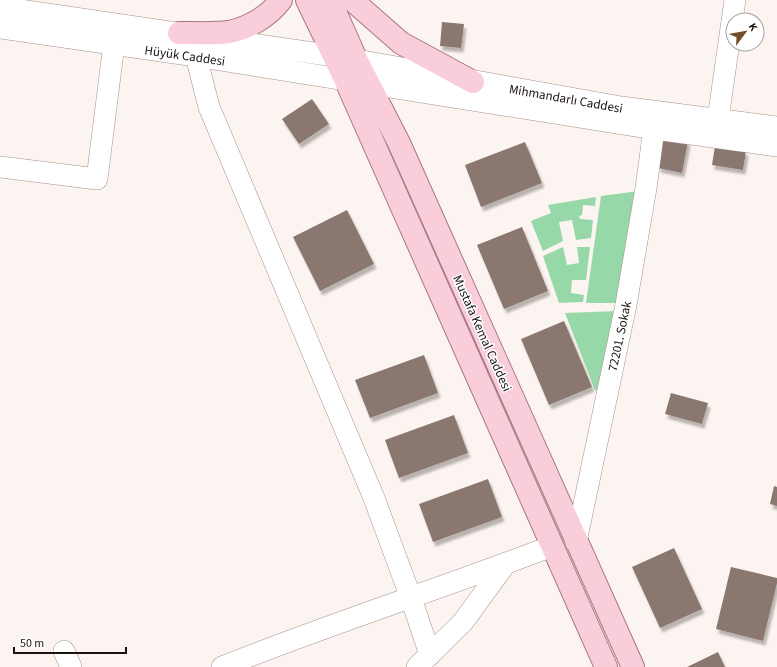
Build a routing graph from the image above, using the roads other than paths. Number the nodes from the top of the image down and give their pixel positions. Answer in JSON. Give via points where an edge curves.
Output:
{"nodes":[{"id":1,"x":281,"y":0,"type":"edge"},
{"id":2,"x":307,"y":0,"type":"edge"},
{"id":3,"x":330,"y":0,"type":"edge"},
{"id":4,"x":352,"y":0,"type":"edge"},
{"id":5,"x":735,"y":0,"type":"edge"},
{"id":6,"x":0,"y":7,"type":"edge"},
{"id":7,"x":0,"y":28,"type":"edge"},
{"id":8,"x":179,"y":33,"type":"junction"},
{"id":9,"x":114,"y":44,"type":"junction"},
{"id":10,"x":196,"y":56,"type":"junction"},
{"id":11,"x":334,"y":56,"type":"junction"},
{"id":12,"x":357,"y":61,"type":"junction"},
{"id":13,"x":344,"y":79,"type":"junction"},
{"id":14,"x":473,"y":82,"type":"junction"},
{"id":15,"x":369,"y":84,"type":"junction"},
{"id":16,"x":718,"y":119,"type":"junction"},
{"id":17,"x":777,"y":127,"type":"edge"},
{"id":18,"x":654,"y":129,"type":"junction"},
{"id":19,"x":777,"y":146,"type":"edge"},
{"id":20,"x":0,"y":167,"type":"edge"},
{"id":21,"x":576,"y":542,"type":"junction"},
{"id":22,"x":552,"y":546,"type":"junction"},
{"id":23,"x":506,"y":563,"type":"junction"},
{"id":24,"x":411,"y":598,"type":"junction"},
{"id":25,"x":423,"y":661,"type":"edge"},
{"id":26,"x":222,"y":667,"type":"edge"},
{"id":27,"x":606,"y":667,"type":"edge"},
{"id":28,"x":632,"y":667,"type":"edge"}],
"edges":[{"from":1,"to":8,"type":"main road","via":[[257,22],[229,32]]},
{"from":2,"to":11,"type":"main road","name":"Mustafa Kemal Caddesi"},
{"from":3,"to":12,"type":"main road","name":"Mustafa Kemal Caddesi"},
{"from":4,"to":14,"type":"main road","via":[[401,43]]},
{"from":5,"to":16,"type":"street"},
{"from":6,"to":8,"type":"street","name":"Hüyük Caddesi"},
{"from":7,"to":9,"type":"street","name":"Hüyük Caddesi"},
{"from":8,"to":11,"type":"street","name":"Hüyük Caddesi"},
{"from":9,"to":10,"type":"street","name":"Hüyük Caddesi"},
{"from":9,"to":20,"type":"street","via":[[97,179]]},
{"from":10,"to":13,"type":"street","name":"Hüyük Caddesi"},
{"from":10,"to":24,"type":"street","via":[[209,107],[374,498]]},
{"from":11,"to":12,"type":"street","name":"Hüyük Caddesi"},
{"from":11,"to":13,"type":"main road","name":"Mustafa Kemal Caddesi"},
{"from":12,"to":14,"type":"street","name":"Mihmandarlı Caddesi"},
{"from":12,"to":15,"type":"main road","name":"Mustafa Kemal Caddesi"},
{"from":13,"to":15,"type":"street","name":"Hüyük Caddesi"},
{"from":13,"to":22,"type":"main road","name":"Mustafa Kemal Caddesi"},
{"from":14,"to":16,"type":"street","name":"Mihmandarlı Caddesi","via":[[620,107]]},
{"from":15,"to":18,"type":"street","name":"Mihmandarlı Caddesi"},
{"from":15,"to":21,"type":"main road","name":"Mustafa Kemal Caddesi","via":[[399,143]]},
{"from":16,"to":17,"type":"street","name":"Mihmandarlı Caddesi"},
{"from":18,"to":19,"type":"street","name":"Mihmandarlı Caddesi"},
{"from":18,"to":21,"type":"street","name":"72201. Sokak","via":[[626,305]]},
{"from":21,"to":28,"type":"main road","name":"Mustafa Kemal Caddesi"},
{"from":22,"to":23,"type":"street"},
{"from":22,"to":27,"type":"main road","name":"Mustafa Kemal Caddesi"},
{"from":23,"to":24,"type":"street"},
{"from":23,"to":25,"type":"street","via":[[463,622]]},
{"from":24,"to":25,"type":"street"},
{"from":24,"to":26,"type":"street"}]}
